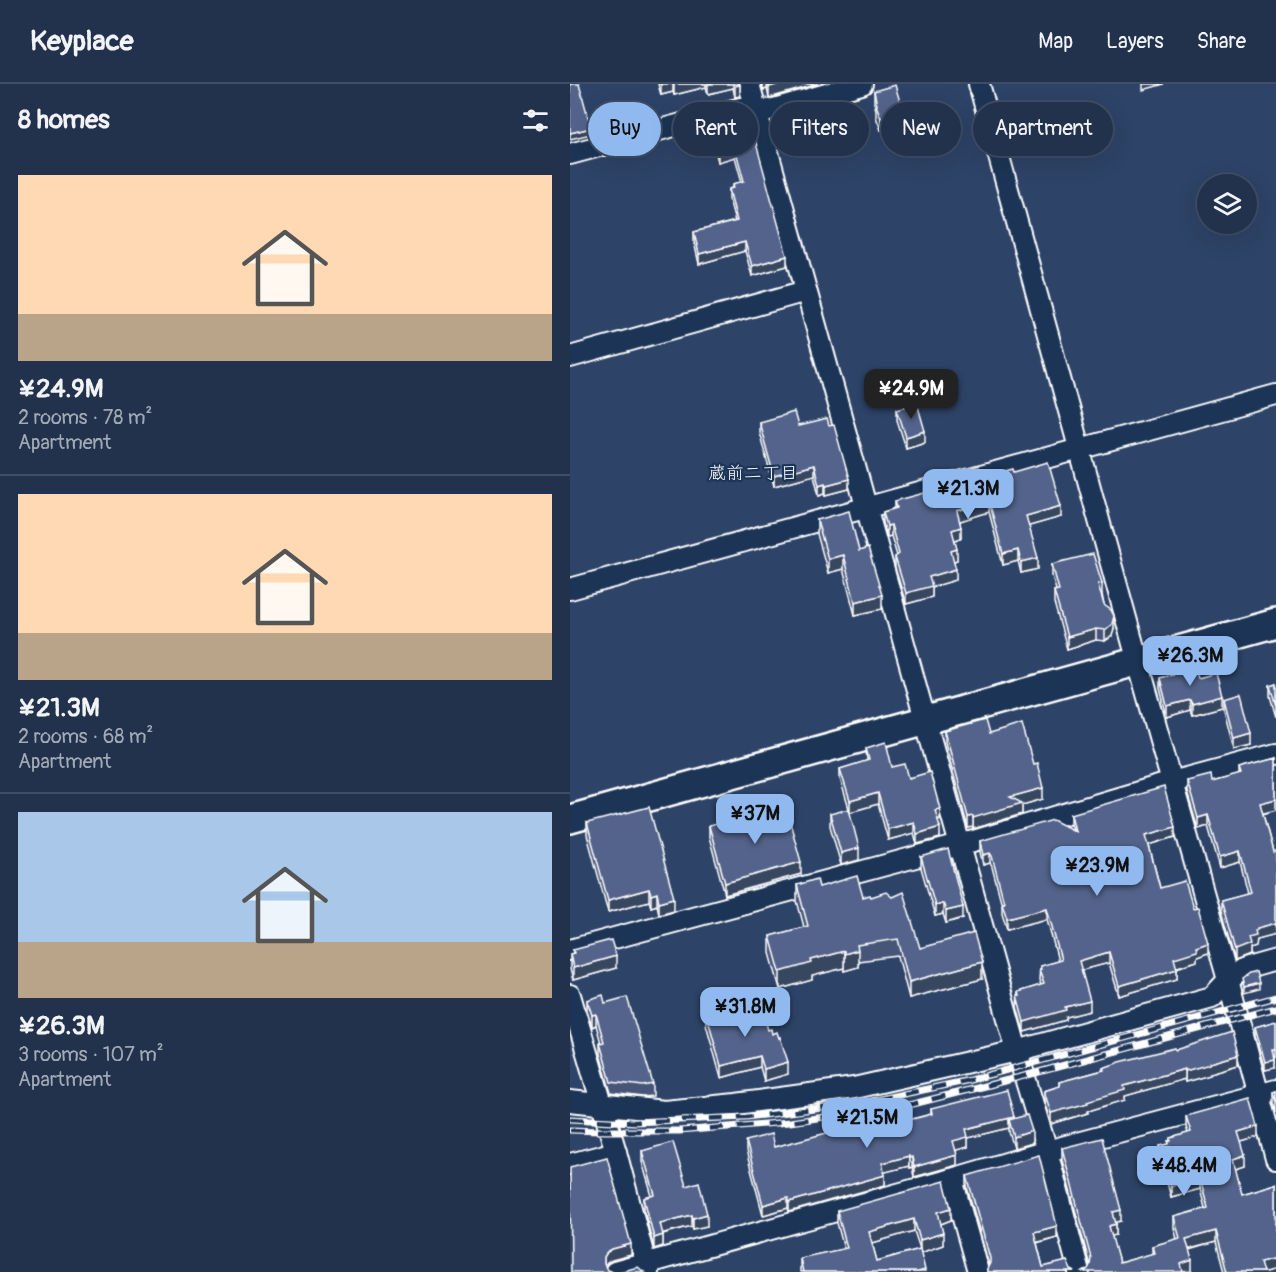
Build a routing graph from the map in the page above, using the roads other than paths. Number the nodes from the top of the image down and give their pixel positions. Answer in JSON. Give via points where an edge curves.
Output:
{"nodes":[{"id":1,"x":749,"y":84,"type":"edge"},
{"id":2,"x":862,"y":84,"type":"edge"},
{"id":3,"x":979,"y":84,"type":"edge"},
{"id":4,"x":754,"y":102,"type":"edge"},
{"id":5,"x":758,"y":110,"type":"edge"},
{"id":6,"x":758,"y":117,"type":"edge"},
{"id":7,"x":673,"y":126,"type":"edge"},
{"id":8,"x":570,"y":154,"type":"edge"},
{"id":9,"x":806,"y":291,"type":"junction"},
{"id":10,"x":570,"y":357,"type":"edge"},
{"id":11,"x":1276,"y":395,"type":"edge"},
{"id":12,"x":1079,"y":450,"type":"junction"},
{"id":13,"x":866,"y":508,"type":"junction"},
{"id":14,"x":570,"y":589,"type":"edge"},
{"id":15,"x":1276,"y":624,"type":"edge"},
{"id":16,"x":1138,"y":662,"type":"junction"},
{"id":17,"x":926,"y":721,"type":"junction"},
{"id":18,"x":1276,"y":754,"type":"edge"},
{"id":19,"x":1172,"y":782,"type":"junction"},
{"id":20,"x":570,"y":819,"type":"edge"},
{"id":21,"x":960,"y":845,"type":"junction"},
{"id":22,"x":570,"y":950,"type":"edge"},
{"id":23,"x":1276,"y":960,"type":"edge"},
{"id":24,"x":1228,"y":980,"type":"junction"},
{"id":25,"x":570,"y":995,"type":"edge"},
{"id":26,"x":1017,"y":1051,"type":"junction"},
{"id":27,"x":1268,"y":1092,"type":"edge"},
{"id":28,"x":570,"y":1101,"type":"edge"},
{"id":29,"x":601,"y":1104,"type":"junction"},
{"id":30,"x":1047,"y":1151,"type":"junction"},
{"id":31,"x":616,"y":1152,"type":"junction"},
{"id":32,"x":1276,"y":1159,"type":"edge"},
{"id":33,"x":570,"y":1164,"type":"edge"},
{"id":34,"x":952,"y":1179,"type":"junction"},
{"id":35,"x":647,"y":1268,"type":"edge"},
{"id":36,"x":615,"y":1272,"type":"edge"},
{"id":37,"x":978,"y":1272,"type":"edge"},
{"id":38,"x":1079,"y":1272,"type":"edge"}],
"edges":[{"from":1,"to":4,"type":"street"},
{"from":2,"to":5,"type":"street"},
{"from":3,"to":12,"type":"street"},
{"from":6,"to":9,"type":"street"},
{"from":7,"to":8,"type":"street"},
{"from":9,"to":10,"type":"street"},
{"from":9,"to":13,"type":"street"},
{"from":11,"to":12,"type":"street"},
{"from":12,"to":13,"type":"street"},
{"from":12,"to":16,"type":"street"},
{"from":13,"to":14,"type":"street"},
{"from":13,"to":17,"type":"street"},
{"from":15,"to":16,"type":"street"},
{"from":16,"to":17,"type":"street"},
{"from":16,"to":19,"type":"street"},
{"from":17,"to":20,"type":"street"},
{"from":17,"to":21,"type":"street"},
{"from":18,"to":19,"type":"street"},
{"from":19,"to":21,"type":"street"},
{"from":19,"to":24,"type":"street"},
{"from":21,"to":22,"type":"street"},
{"from":21,"to":26,"type":"street"},
{"from":23,"to":24,"type":"street","via":[[1244,969]]},
{"from":24,"to":26,"type":"street","via":[[1212,997]]},
{"from":24,"to":27,"type":"street"},
{"from":25,"to":29,"type":"street"},
{"from":26,"to":29,"type":"street","via":[[854,1088],[736,1104],[664,1111]]},
{"from":26,"to":30,"type":"street"},
{"from":27,"to":30,"type":"street"},
{"from":27,"to":32,"type":"street"},
{"from":28,"to":29,"type":"street"},
{"from":29,"to":31,"type":"street"},
{"from":30,"to":34,"type":"street"},
{"from":30,"to":38,"type":"street"},
{"from":31,"to":33,"type":"street"},
{"from":31,"to":35,"type":"street"},
{"from":34,"to":35,"type":"street"},
{"from":34,"to":37,"type":"street"},
{"from":35,"to":36,"type":"street"}]}
